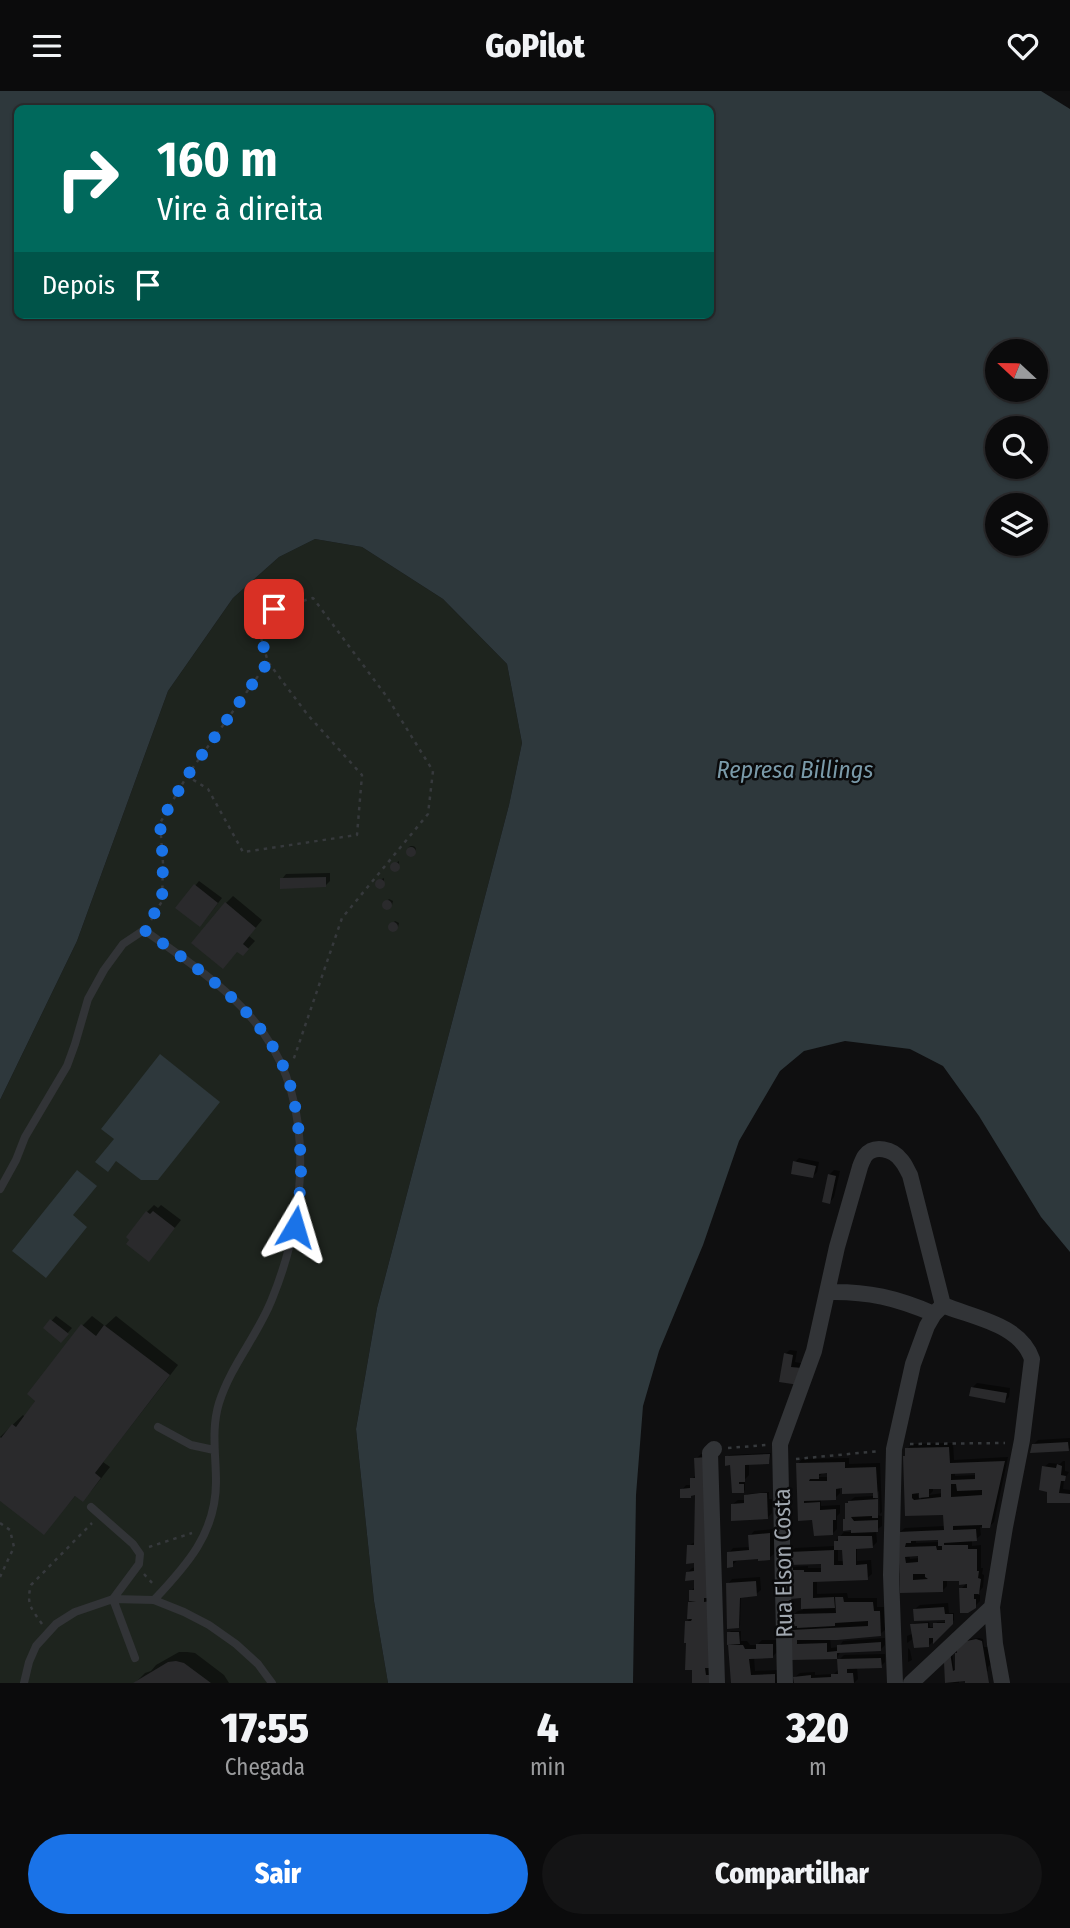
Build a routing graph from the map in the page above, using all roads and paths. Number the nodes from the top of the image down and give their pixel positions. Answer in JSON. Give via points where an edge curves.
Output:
{"nodes":[{"id":1,"x":268,"y":662,"type":"junction"},
{"id":2,"x":187,"y":776,"type":"junction"},
{"id":3,"x":144,"y":930,"type":"junction"},
{"id":4,"x":287,"y":1078,"type":"junction"},
{"id":5,"x":0,"y":1189,"type":"edge"},
{"id":6,"x":827,"y":1292,"type":"junction"},
{"id":7,"x":939,"y":1310,"type":"junction"},
{"id":8,"x":158,"y":1427,"type":"dead end"},
{"id":9,"x":1022,"y":1440,"type":"junction"},
{"id":10,"x":780,"y":1444,"type":"junction"},
{"id":11,"x":714,"y":1449,"type":"joint"},
{"id":12,"x":894,"y":1449,"type":"junction"},
{"id":13,"x":214,"y":1450,"type":"junction"},
{"id":14,"x":91,"y":1507,"type":"dead end"},
{"id":15,"x":100,"y":1515,"type":"junction"},
{"id":16,"x":0,"y":1523,"type":"edge"},
{"id":17,"x":209,"y":1527,"type":"junction"},
{"id":18,"x":139,"y":1551,"type":"junction"},
{"id":19,"x":136,"y":1567,"type":"junction"},
{"id":20,"x":0,"y":1577,"type":"edge"},
{"id":21,"x":161,"y":1592,"type":"junction"},
{"id":22,"x":113,"y":1599,"type":"junction"},
{"id":23,"x":154,"y":1600,"type":"junction"},
{"id":24,"x":992,"y":1607,"type":"junction"},
{"id":25,"x":48,"y":1632,"type":"junction"},
{"id":26,"x":135,"y":1658,"type":"dead end"},
{"id":27,"x":24,"y":1683,"type":"edge"},
{"id":28,"x":272,"y":1683,"type":"edge"},
{"id":29,"x":717,"y":1683,"type":"edge"},
{"id":30,"x":785,"y":1683,"type":"edge"},
{"id":31,"x":895,"y":1683,"type":"edge"},
{"id":32,"x":911,"y":1683,"type":"edge"},
{"id":33,"x":1002,"y":1683,"type":"edge"}],
"edges":[{"from":1,"to":2,"type":"path"},
{"from":1,"to":2,"type":"path","via":[[362,775],[357,835],[243,852],[208,789]]},
{"from":1,"to":4,"type":"path","via":[[259,631],[274,609],[313,598],[387,697],[433,771],[428,814],[342,918]]},
{"from":2,"to":3,"type":"path","via":[[160,823],[162,901]]},
{"from":3,"to":4,"type":"lane","via":[[245,1010],[271,1044]]},
{"from":3,"to":5,"type":"lane","via":[[123,944],[104,970],[88,999],[67,1066]]},
{"from":4,"to":13,"type":"lane","via":[[299,1143],[301,1181],[295,1227],[272,1301],[224,1387],[216,1411]]},
{"from":6,"to":7,"type":"street","via":[[873,1294]]},
{"from":6,"to":7,"type":"street","via":[[860,1167],[865,1156],[880,1149],[895,1153],[910,1175]]},
{"from":6,"to":10,"type":"street","via":[[808,1369]]},
{"from":7,"to":9,"type":"street","via":[[1006,1329],[1028,1349],[1032,1359]]},
{"from":7,"to":12,"type":"street","via":[[924,1333],[913,1364]]},
{"from":8,"to":13,"type":"lane","via":[[191,1445]]},
{"from":9,"to":12,"type":"path"},
{"from":9,"to":24,"type":"street"},
{"from":10,"to":11,"type":"path"},
{"from":10,"to":12,"type":"path","via":[[790,1459]]},
{"from":10,"to":30,"type":"street","name":"Rua Elson Costa"},
{"from":11,"to":29,"type":"street","via":[[710,1453]]},
{"from":12,"to":31,"type":"street","via":[[891,1575]]},
{"from":13,"to":17,"type":"lane","via":[[216,1482]]},
{"from":14,"to":15,"type":"lane"},
{"from":15,"to":18,"type":"lane"},
{"from":15,"to":25,"type":"path","via":[[32,1585],[30,1605]]},
{"from":16,"to":20,"type":"path","via":[[10,1530],[14,1547]]},
{"from":17,"to":18,"type":"path"},
{"from":17,"to":21,"type":"lane","via":[[194,1555]]},
{"from":18,"to":19,"type":"lane"},
{"from":19,"to":21,"type":"path"},
{"from":19,"to":22,"type":"lane"},
{"from":21,"to":23,"type":"lane"},
{"from":22,"to":23,"type":"lane"},
{"from":22,"to":25,"type":"lane","via":[[75,1612]]},
{"from":22,"to":26,"type":"lane"},
{"from":23,"to":28,"type":"lane","via":[[209,1625],[236,1644]]},
{"from":24,"to":32,"type":"street"},
{"from":24,"to":33,"type":"street"},
{"from":25,"to":27,"type":"lane","via":[[36,1646]]}]}
